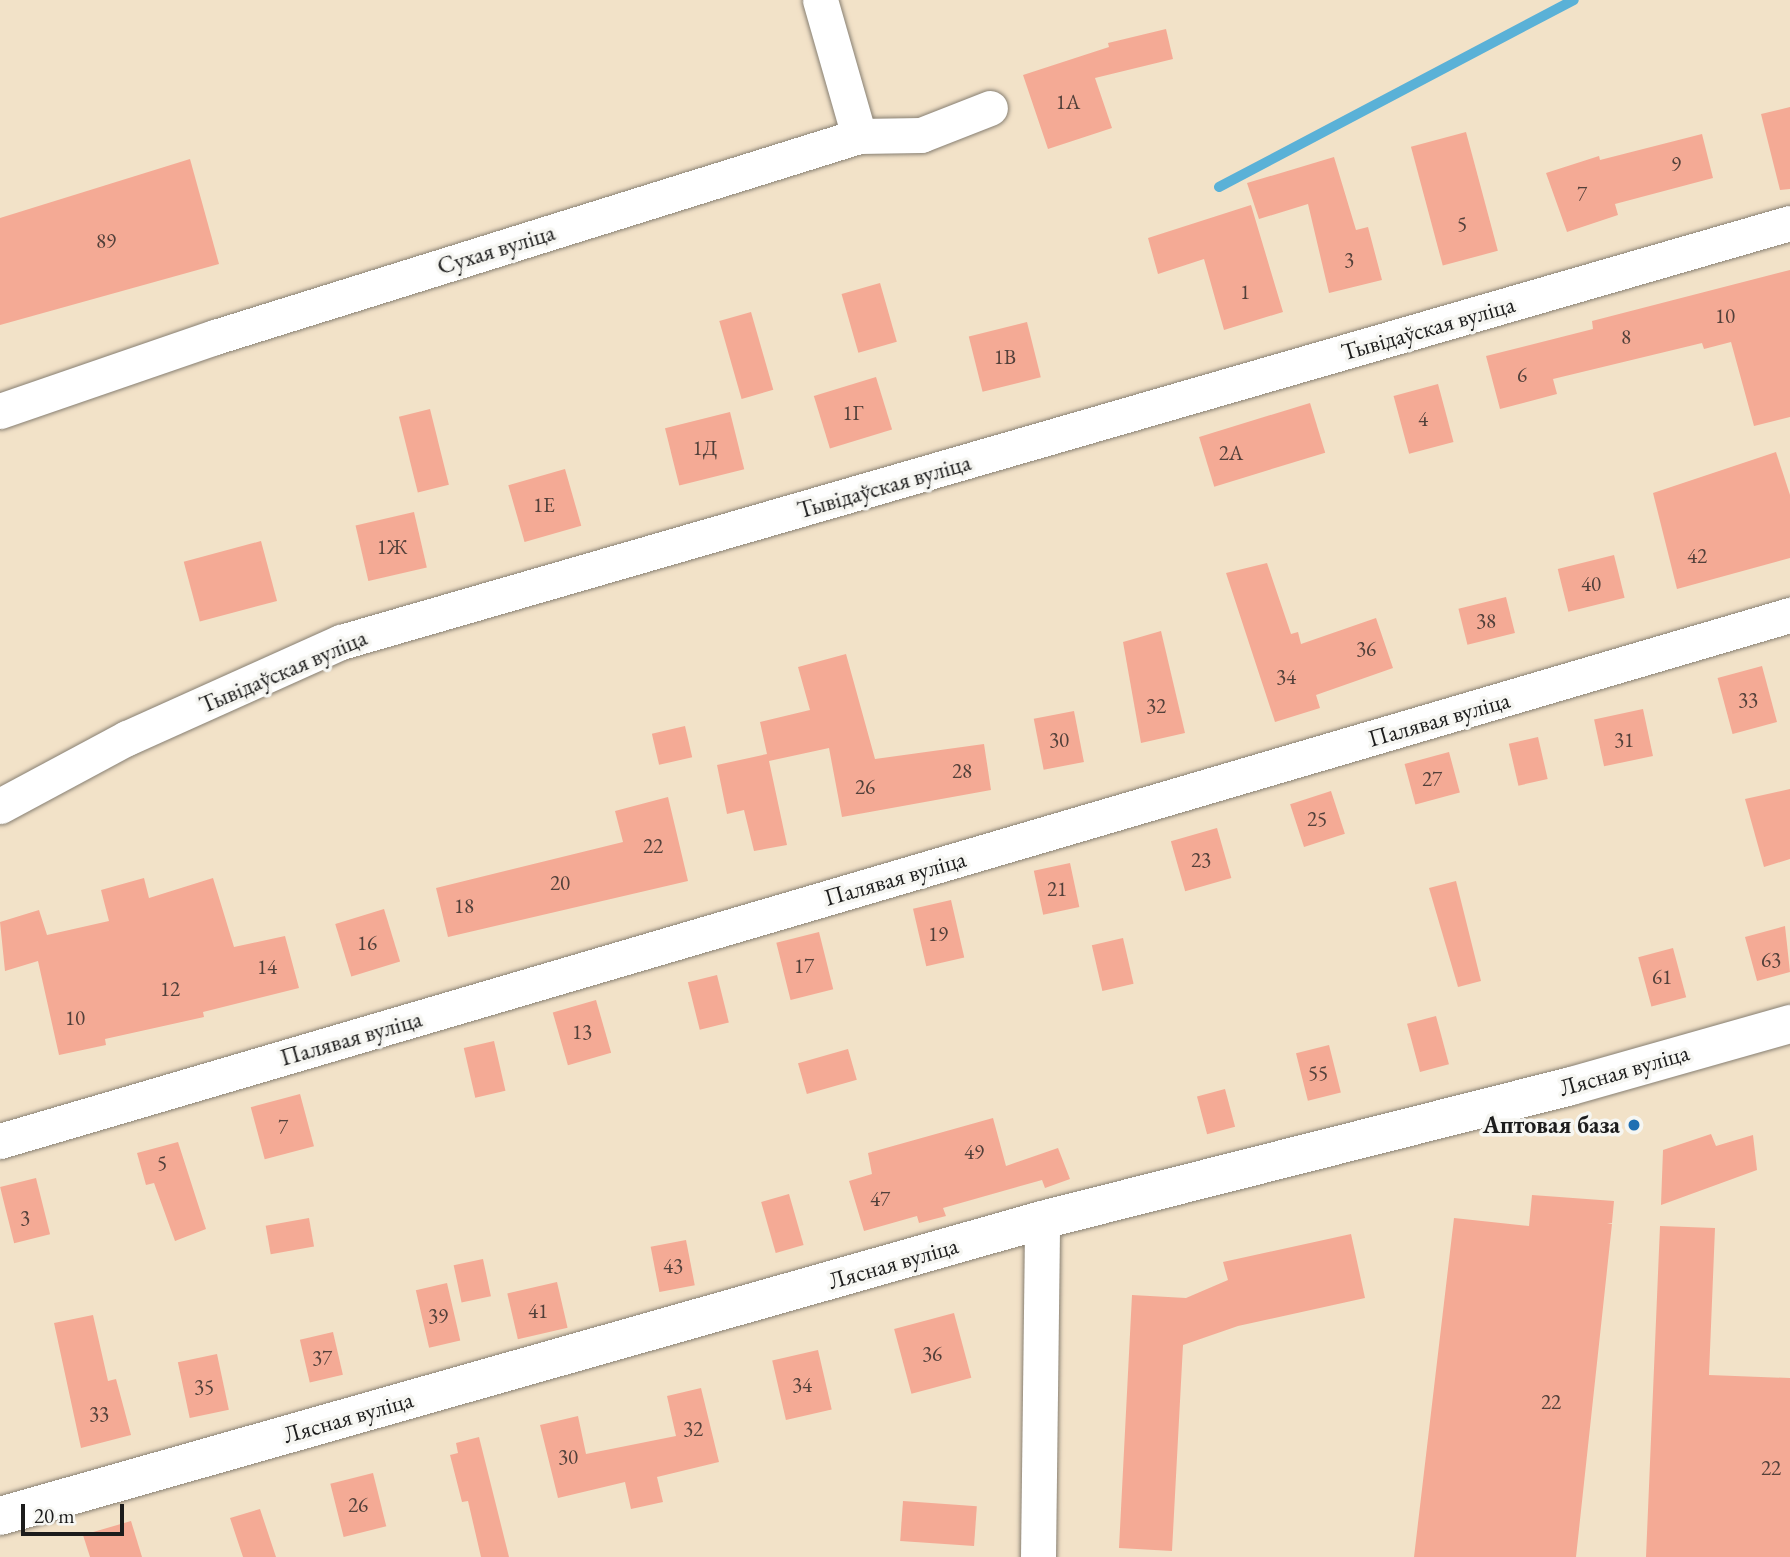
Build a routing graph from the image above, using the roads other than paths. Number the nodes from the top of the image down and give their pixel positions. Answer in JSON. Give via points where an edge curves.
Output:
{"nodes":[{"id":1,"x":820,"y":0,"type":"edge"},
{"id":2,"x":990,"y":108,"type":"dead end"},
{"id":3,"x":859,"y":136,"type":"junction"},
{"id":4,"x":1790,"y":223,"type":"edge"},
{"id":5,"x":0,"y":411,"type":"edge"},
{"id":6,"x":1790,"y":615,"type":"edge"},
{"id":7,"x":0,"y":806,"type":"edge"},
{"id":8,"x":1790,"y":1024,"type":"edge"},
{"id":9,"x":0,"y":1141,"type":"edge"},
{"id":10,"x":1042,"y":1220,"type":"junction"},
{"id":11,"x":0,"y":1516,"type":"edge"},
{"id":12,"x":1038,"y":1557,"type":"edge"}],
"edges":[{"from":1,"to":3,"type":"street"},
{"from":2,"to":3,"type":"street","name":"Сухая вуліца","via":[[921,135]]},
{"from":3,"to":5,"type":"street","name":"Сухая вуліца","via":[[215,337]]},
{"from":4,"to":7,"type":"street","name":"Тывідаўская вуліца","via":[[341,642],[127,738]]},
{"from":6,"to":9,"type":"street","name":"Палявая вуліца"},
{"from":8,"to":10,"type":"main road","name":"Лясная вуліца","via":[[1571,1086]]},
{"from":10,"to":11,"type":"main road","name":"Лясная вуліца"},
{"from":10,"to":12,"type":"street"}]}
